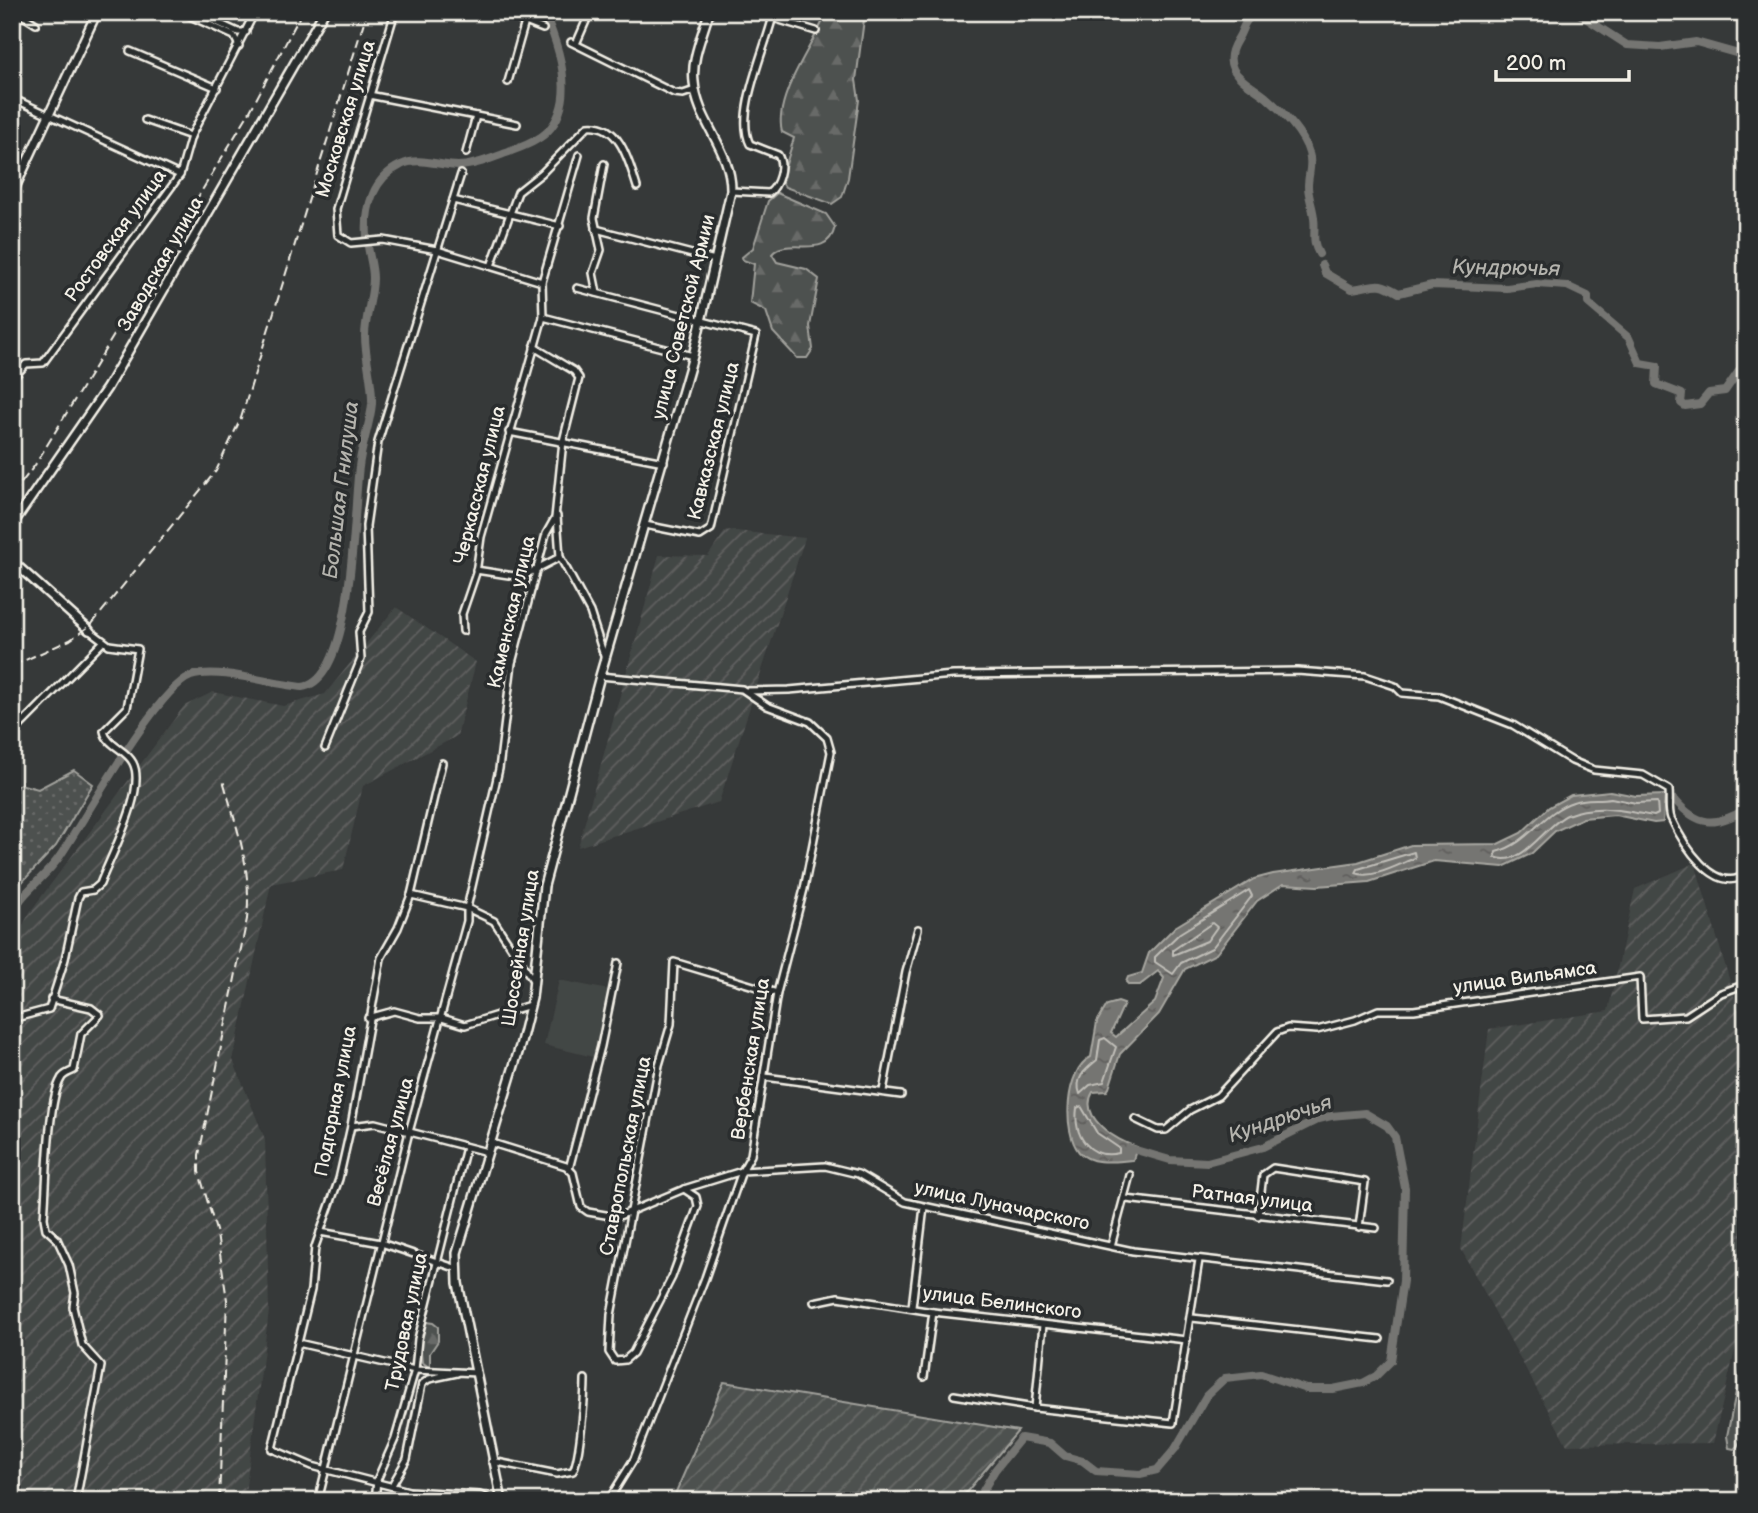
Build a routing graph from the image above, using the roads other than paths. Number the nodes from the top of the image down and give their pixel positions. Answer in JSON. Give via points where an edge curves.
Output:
{"nodes":[{"id":1,"x":17,"y":12,"type":"edge"},
{"id":2,"x":97,"y":12,"type":"edge"},
{"id":3,"x":181,"y":12,"type":"edge"},
{"id":4,"x":195,"y":12,"type":"edge"},
{"id":5,"x":255,"y":12,"type":"edge"},
{"id":6,"x":324,"y":12,"type":"edge"},
{"id":7,"x":395,"y":12,"type":"edge"},
{"id":8,"x":500,"y":12,"type":"edge"},
{"id":9,"x":590,"y":12,"type":"edge"},
{"id":10,"x":709,"y":12,"type":"edge"},
{"id":11,"x":753,"y":12,"type":"edge"},
{"id":12,"x":774,"y":15,"type":"edge"},
{"id":13,"x":525,"y":22,"type":"junction"},
{"id":14,"x":36,"y":24,"type":"dead end"},
{"id":15,"x":543,"y":29,"type":"dead end"},
{"id":16,"x":816,"y":31,"type":"dead end"},
{"id":17,"x":246,"y":32,"type":"junction"},
{"id":18,"x":239,"y":46,"type":"junction"},
{"id":19,"x":130,"y":51,"type":"dead end"},
{"id":20,"x":508,"y":82,"type":"dead end"},
{"id":21,"x":217,"y":88,"type":"junction"},
{"id":22,"x":695,"y":90,"type":"junction"},
{"id":23,"x":369,"y":95,"type":"junction"},
{"id":24,"x":12,"y":98,"type":"edge"},
{"id":25,"x":49,"y":116,"type":"junction"},
{"id":26,"x":476,"y":116,"type":"junction"},
{"id":27,"x":145,"y":120,"type":"dead end"},
{"id":28,"x":517,"y":124,"type":"dead end"},
{"id":29,"x":191,"y":136,"type":"junction"},
{"id":30,"x":466,"y":153,"type":"dead end"},
{"id":31,"x":579,"y":155,"type":"dead end"},
{"id":32,"x":604,"y":164,"type":"dead end"},
{"id":33,"x":180,"y":174,"type":"junction"},
{"id":34,"x":461,"y":174,"type":"dead end"},
{"id":35,"x":636,"y":187,"type":"dead end"},
{"id":36,"x":731,"y":191,"type":"junction"},
{"id":37,"x":12,"y":194,"type":"edge"},
{"id":38,"x":453,"y":200,"type":"junction"},
{"id":39,"x":510,"y":215,"type":"junction"},
{"id":40,"x":560,"y":226,"type":"junction"},
{"id":41,"x":596,"y":229,"type":"junction"},
{"id":42,"x":437,"y":250,"type":"junction"},
{"id":43,"x":715,"y":260,"type":"junction"},
{"id":44,"x":491,"y":266,"type":"junction"},
{"id":45,"x":542,"y":282,"type":"junction"},
{"id":46,"x":577,"y":288,"type":"dead end"},
{"id":47,"x":597,"y":293,"type":"junction"},
{"id":48,"x":543,"y":317,"type":"junction"},
{"id":49,"x":702,"y":319,"type":"junction"},
{"id":50,"x":534,"y":347,"type":"junction"},
{"id":51,"x":693,"y":356,"type":"junction"},
{"id":52,"x":12,"y":379,"type":"edge"},
{"id":53,"x":509,"y":432,"type":"junction"},
{"id":54,"x":563,"y":441,"type":"junction"},
{"id":55,"x":664,"y":462,"type":"junction"},
{"id":56,"x":556,"y":509,"type":"junction"},
{"id":57,"x":12,"y":525,"type":"edge"},
{"id":58,"x":645,"y":525,"type":"junction"},
{"id":59,"x":560,"y":557,"type":"junction"},
{"id":60,"x":12,"y":561,"type":"edge"},
{"id":61,"x":537,"y":569,"type":"junction"},
{"id":62,"x":476,"y":570,"type":"junction"},
{"id":63,"x":89,"y":630,"type":"joint"},
{"id":64,"x":613,"y":630,"type":"joint"},
{"id":65,"x":463,"y":631,"type":"dead end"},
{"id":66,"x":103,"y":642,"type":"junction"},
{"id":67,"x":605,"y":659,"type":"junction"},
{"id":68,"x":600,"y":676,"type":"junction"},
{"id":69,"x":746,"y":691,"type":"junction"},
{"id":70,"x":12,"y":734,"type":"edge"},
{"id":71,"x":325,"y":748,"type":"dead end"},
{"id":72,"x":442,"y":763,"type":"dead end"},
{"id":73,"x":494,"y":792,"type":"joint"},
{"id":74,"x":1746,"y":874,"type":"edge"},
{"id":75,"x":411,"y":894,"type":"junction"},
{"id":76,"x":467,"y":908,"type":"junction"},
{"id":77,"x":918,"y":929,"type":"dead end"},
{"id":78,"x":618,"y":962,"type":"dead end"},
{"id":79,"x":534,"y":982,"type":"junction"},
{"id":80,"x":1746,"y":984,"type":"edge"},
{"id":81,"x":777,"y":993,"type":"junction"},
{"id":82,"x":51,"y":999,"type":"junction"},
{"id":83,"x":530,"y":1005,"type":"junction"},
{"id":84,"x":368,"y":1018,"type":"junction"},
{"id":85,"x":442,"y":1018,"type":"junction"},
{"id":86,"x":12,"y":1019,"type":"edge"},
{"id":87,"x":765,"y":1077,"type":"junction"},
{"id":88,"x":883,"y":1091,"type":"junction"},
{"id":89,"x":901,"y":1095,"type":"dead end"},
{"id":90,"x":1135,"y":1118,"type":"dead end"},
{"id":91,"x":351,"y":1126,"type":"junction"},
{"id":92,"x":409,"y":1132,"type":"junction"},
{"id":93,"x":492,"y":1143,"type":"junction"},
{"id":94,"x":466,"y":1147,"type":"junction"},
{"id":95,"x":487,"y":1152,"type":"junction"},
{"id":96,"x":569,"y":1169,"type":"junction"},
{"id":97,"x":743,"y":1171,"type":"junction"},
{"id":98,"x":1130,"y":1175,"type":"dead end"},
{"id":99,"x":684,"y":1189,"type":"junction"},
{"id":100,"x":1126,"y":1199,"type":"junction"},
{"id":101,"x":924,"y":1207,"type":"junction"},
{"id":102,"x":632,"y":1210,"type":"junction"},
{"id":103,"x":1258,"y":1216,"type":"junction"},
{"id":104,"x":1359,"y":1227,"type":"junction"},
{"id":105,"x":1376,"y":1228,"type":"dead end"},
{"id":106,"x":320,"y":1231,"type":"junction"},
{"id":107,"x":381,"y":1244,"type":"junction"},
{"id":108,"x":1111,"y":1246,"type":"junction"},
{"id":109,"x":1199,"y":1260,"type":"junction"},
{"id":110,"x":436,"y":1263,"type":"junction"},
{"id":111,"x":458,"y":1269,"type":"junction"},
{"id":112,"x":1387,"y":1280,"type":"dead end"},
{"id":113,"x":814,"y":1302,"type":"dead end"},
{"id":114,"x":912,"y":1307,"type":"junction"},
{"id":115,"x":933,"y":1312,"type":"junction"},
{"id":116,"x":1192,"y":1318,"type":"junction"},
{"id":117,"x":1043,"y":1325,"type":"junction"},
{"id":118,"x":1380,"y":1339,"type":"dead end"},
{"id":119,"x":1186,"y":1340,"type":"junction"},
{"id":120,"x":298,"y":1343,"type":"junction"},
{"id":121,"x":353,"y":1357,"type":"junction"},
{"id":122,"x":415,"y":1370,"type":"junction"},
{"id":123,"x":457,"y":1373,"type":"junction"},
{"id":124,"x":477,"y":1373,"type":"junction"},
{"id":125,"x":924,"y":1377,"type":"dead end"},
{"id":126,"x":585,"y":1379,"type":"dead end"},
{"id":127,"x":954,"y":1395,"type":"dead end"},
{"id":128,"x":1035,"y":1408,"type":"junction"},
{"id":129,"x":492,"y":1461,"type":"junction"},
{"id":130,"x":326,"y":1470,"type":"junction"},
{"id":131,"x":377,"y":1480,"type":"junction"},
{"id":132,"x":392,"y":1485,"type":"junction"},
{"id":133,"x":502,"y":1499,"type":"edge"},
{"id":134,"x":492,"y":1500,"type":"edge"},
{"id":135,"x":76,"y":1501,"type":"edge"},
{"id":136,"x":318,"y":1501,"type":"edge"},
{"id":137,"x":375,"y":1501,"type":"edge"},
{"id":138,"x":608,"y":1501,"type":"edge"}],
"edges":[{"from":1,"to":14,"type":"street"},
{"from":2,"to":25,"type":"main road"},
{"from":3,"to":18,"type":"street","via":[[234,36]]},
{"from":4,"to":17,"type":"street"},
{"from":5,"to":17,"type":"street","name":"Ростовская улица"},
{"from":6,"to":57,"type":"main road","name":"Заводская улица","via":[[107,388]]},
{"from":7,"to":23,"type":"street","name":"Московская улица"},
{"from":8,"to":13,"type":"street"},
{"from":9,"to":22,"type":"street","via":[[574,43],[667,90],[680,94]]},
{"from":10,"to":22,"type":"main road","name":"улица Советской Армии","via":[[696,58]]},
{"from":11,"to":12,"type":"street"},
{"from":12,"to":16,"type":"street"},
{"from":12,"to":36,"type":"street","via":[[745,127],[750,144],[778,155],[781,167],[774,189],[768,193]]},
{"from":13,"to":15,"type":"street"},
{"from":13,"to":20,"type":"street"},
{"from":17,"to":18,"type":"street","name":"Ростовская улица"},
{"from":18,"to":21,"type":"street","name":"Ростовская улица"},
{"from":19,"to":21,"type":"street"},
{"from":21,"to":29,"type":"street","name":"Ростовская улица"},
{"from":22,"to":36,"type":"main road","name":"улица Советской Армии","via":[[730,167]]},
{"from":23,"to":26,"type":"street"},
{"from":23,"to":42,"type":"street","name":"Московская улица","via":[[336,209],[338,235],[352,243],[383,240]]},
{"from":24,"to":25,"type":"street"},
{"from":25,"to":33,"type":"street"},
{"from":25,"to":37,"type":"main road"},
{"from":26,"to":28,"type":"street"},
{"from":26,"to":30,"type":"street"},
{"from":27,"to":29,"type":"street"},
{"from":29,"to":33,"type":"street","name":"Ростовская улица"},
{"from":31,"to":40,"type":"street","name":"Черкасская улица"},
{"from":32,"to":41,"type":"street","via":[[595,208]]},
{"from":33,"to":52,"type":"street","name":"Ростовская улица","via":[[43,362],[26,364]]},
{"from":34,"to":38,"type":"street"},
{"from":35,"to":39,"type":"street","via":[[616,137],[597,125],[587,126],[542,173],[523,185]]},
{"from":36,"to":43,"type":"main road","name":"улица Советской Армии"},
{"from":38,"to":39,"type":"street"},
{"from":38,"to":42,"type":"street"},
{"from":39,"to":40,"type":"street"},
{"from":39,"to":44,"type":"street"},
{"from":40,"to":45,"type":"street","name":"Черкасская улица"},
{"from":41,"to":43,"type":"street"},
{"from":41,"to":47,"type":"street","via":[[601,250],[593,273]]},
{"from":42,"to":44,"type":"street"},
{"from":42,"to":71,"type":"street","via":[[378,442],[366,526],[369,612],[359,632],[361,659]]},
{"from":43,"to":49,"type":"main road","name":"улица Советской Армии"},
{"from":44,"to":45,"type":"street"},
{"from":45,"to":48,"type":"street","name":"Черкасская улица"},
{"from":46,"to":47,"type":"street"},
{"from":47,"to":49,"type":"street"},
{"from":48,"to":50,"type":"street","name":"Черкасская улица"},
{"from":48,"to":51,"type":"street"},
{"from":49,"to":51,"type":"main road","name":"улица Советской Армии"},
{"from":49,"to":58,"type":"street","name":"Кавказская улица","via":[[756,335],[711,528],[700,536]]},
{"from":50,"to":53,"type":"street","name":"Черкасская улица"},
{"from":50,"to":54,"type":"street","name":"Каменская улица","via":[[578,374]]},
{"from":51,"to":55,"type":"main road","name":"улица Советской Армии"},
{"from":53,"to":54,"type":"street"},
{"from":53,"to":62,"type":"street","name":"Черкасская улица"},
{"from":54,"to":55,"type":"street"},
{"from":54,"to":56,"type":"street","name":"Каменская улица"},
{"from":55,"to":58,"type":"main road","name":"улица Советской Армии"},
{"from":56,"to":59,"type":"street"},
{"from":56,"to":61,"type":"street","name":"Каменская улица"},
{"from":58,"to":64,"type":"main road","name":"улица Советской Армии"},
{"from":59,"to":61,"type":"street"},
{"from":59,"to":67,"type":"street","via":[[590,612]]},
{"from":60,"to":63,"type":"main road"},
{"from":61,"to":62,"type":"street","via":[[521,577]]},
{"from":61,"to":73,"type":"street","name":"Каменская улица","via":[[512,663]]},
{"from":62,"to":65,"type":"street","name":"Черкасская улица","via":[[462,614]]},
{"from":63,"to":66,"type":"street"},
{"from":64,"to":67,"type":"main road","name":"Шоссейная улица"},
{"from":66,"to":70,"type":"street"},
{"from":66,"to":82,"type":"street","via":[[138,649],[127,708],[104,731],[128,757],[136,774],[131,807],[100,884],[79,894]]},
{"from":67,"to":68,"type":"main road","name":"Шоссейная улица"},
{"from":68,"to":69,"type":"street","via":[[730,685]]},
{"from":68,"to":79,"type":"main road","name":"Шоссейная улица","via":[[544,886]]},
{"from":69,"to":74,"type":"street","via":[[994,674],[1297,671],[1365,676],[1402,693],[1439,696],[1513,724],[1594,770],[1638,774],[1666,788],[1670,814],[1697,858],[1724,880]]},
{"from":69,"to":81,"type":"street","name":"Вербенская улица","via":[[767,706],[804,719],[830,744],[804,889]]},
{"from":72,"to":75,"type":"street","name":"Подгорная улица"},
{"from":73,"to":76,"type":"street","name":"Весёлая улица"},
{"from":75,"to":76,"type":"street"},
{"from":75,"to":84,"type":"street","name":"Подгорная улица","via":[[381,958]]},
{"from":76,"to":79,"type":"street","via":[[499,926]]},
{"from":76,"to":85,"type":"street","name":"Весёлая улица"},
{"from":77,"to":88,"type":"street"},
{"from":78,"to":96,"type":"street"},
{"from":79,"to":83,"type":"main road","name":"Шоссейная улица"},
{"from":80,"to":90,"type":"street","name":"улица Вильямса","via":[[1721,993],[1686,1016],[1642,1019],[1640,977],[1414,1010],[1378,1010],[1317,1030],[1288,1028],[1277,1032],[1218,1096],[1190,1110],[1166,1130]]},
{"from":81,"to":87,"type":"street","name":"Вербенская улица"},
{"from":81,"to":102,"type":"street","name":"Ставропольская улица","via":[[674,962],[671,1024]]},
{"from":82,"to":86,"type":"street","via":[[47,1011]]},
{"from":82,"to":135,"type":"street","via":[[95,1009],[100,1015],[82,1034],[74,1070],[59,1083],[44,1218],[69,1265],[82,1345],[101,1366]]},
{"from":83,"to":85,"type":"street","via":[[464,1026]]},
{"from":83,"to":93,"type":"main road","name":"Шоссейная улица"},
{"from":84,"to":85,"type":"street","via":[[394,1011]]},
{"from":84,"to":91,"type":"street","name":"Подгорная улица"},
{"from":85,"to":92,"type":"street","name":"Весёлая улица"},
{"from":87,"to":88,"type":"street"},
{"from":87,"to":97,"type":"street","name":"Вербенская улица","via":[[751,1155]]},
{"from":88,"to":89,"type":"street"},
{"from":91,"to":92,"type":"street","via":[[376,1123]]},
{"from":91,"to":106,"type":"street","name":"Подгорная улица"},
{"from":92,"to":94,"type":"street"},
{"from":92,"to":107,"type":"street","name":"Весёлая улица"},
{"from":93,"to":95,"type":"main road","name":"Шоссейная улица"},
{"from":93,"to":96,"type":"street"},
{"from":94,"to":95,"type":"street"},
{"from":94,"to":110,"type":"street","name":"Трудовая улица"},
{"from":95,"to":111,"type":"main road","name":"Шоссейная улица","via":[[457,1253]]},
{"from":96,"to":102,"type":"street","name":"улица Луначарского","via":[[583,1210],[611,1217]]},
{"from":97,"to":99,"type":"street","name":"улица Луначарского"},
{"from":97,"to":101,"type":"street","name":"улица Луначарского","via":[[835,1167]]},
{"from":97,"to":138,"type":"street","name":"Вербенская улица","via":[[634,1459]]},
{"from":98,"to":100,"type":"street"},
{"from":99,"to":102,"type":"street","name":"улица Луначарского"},
{"from":99,"to":102,"type":"street","name":"Ставропольская улица","via":[[698,1202],[695,1218],[654,1314],[633,1353],[622,1361],[610,1356],[611,1315]]},
{"from":100,"to":103,"type":"street","name":"Ратная улица"},
{"from":100,"to":108,"type":"street"},
{"from":101,"to":108,"type":"street","name":"улица Луначарского"},
{"from":101,"to":114,"type":"street"},
{"from":103,"to":104,"type":"street","name":"Ратная улица"},
{"from":103,"to":104,"type":"street","via":[[1263,1174],[1273,1168],[1366,1182]]},
{"from":104,"to":105,"type":"street","name":"Ратная улица"},
{"from":106,"to":107,"type":"street"},
{"from":106,"to":120,"type":"street","name":"Подгорная улица"},
{"from":107,"to":110,"type":"street"},
{"from":107,"to":121,"type":"street","name":"Весёлая улица"},
{"from":108,"to":109,"type":"street","name":"улица Луначарского"},
{"from":109,"to":112,"type":"street","name":"улица Луначарского"},
{"from":109,"to":116,"type":"street"},
{"from":110,"to":111,"type":"street"},
{"from":110,"to":122,"type":"street","name":"Трудовая улица"},
{"from":111,"to":124,"type":"main road","name":"Шоссейная улица"},
{"from":113,"to":114,"type":"street","name":"улица Белинского","via":[[838,1297]]},
{"from":114,"to":115,"type":"street","name":"улица Белинского"},
{"from":115,"to":117,"type":"street","name":"улица Белинского"},
{"from":115,"to":125,"type":"street"},
{"from":116,"to":118,"type":"street"},
{"from":116,"to":119,"type":"street"},
{"from":117,"to":119,"type":"street","name":"улица Белинского"},
{"from":117,"to":128,"type":"street"},
{"from":119,"to":128,"type":"street","via":[[1173,1423]]},
{"from":120,"to":121,"type":"street"},
{"from":120,"to":130,"type":"street","name":"Подгорная улица","via":[[272,1449]]},
{"from":121,"to":122,"type":"street"},
{"from":121,"to":130,"type":"street","name":"Весёлая улица"},
{"from":122,"to":123,"type":"street"},
{"from":122,"to":131,"type":"street","name":"Трудовая улица","via":[[395,1439]]},
{"from":123,"to":124,"type":"street"},
{"from":123,"to":132,"type":"street","via":[[422,1384],[408,1459]]},
{"from":124,"to":129,"type":"main road","name":"Шоссейная улица"},
{"from":126,"to":129,"type":"street","via":[[579,1455],[573,1471],[557,1474]]},
{"from":127,"to":128,"type":"street"},
{"from":129,"to":133,"type":"main road","name":"Шоссейная улица"},
{"from":130,"to":131,"type":"street"},
{"from":130,"to":136,"type":"street","name":"Весёлая улица"},
{"from":131,"to":132,"type":"street"},
{"from":131,"to":137,"type":"street","name":"Трудовая улица"},
{"from":132,"to":134,"type":"street"},
{"from":133,"to":134,"type":"street"}]}
